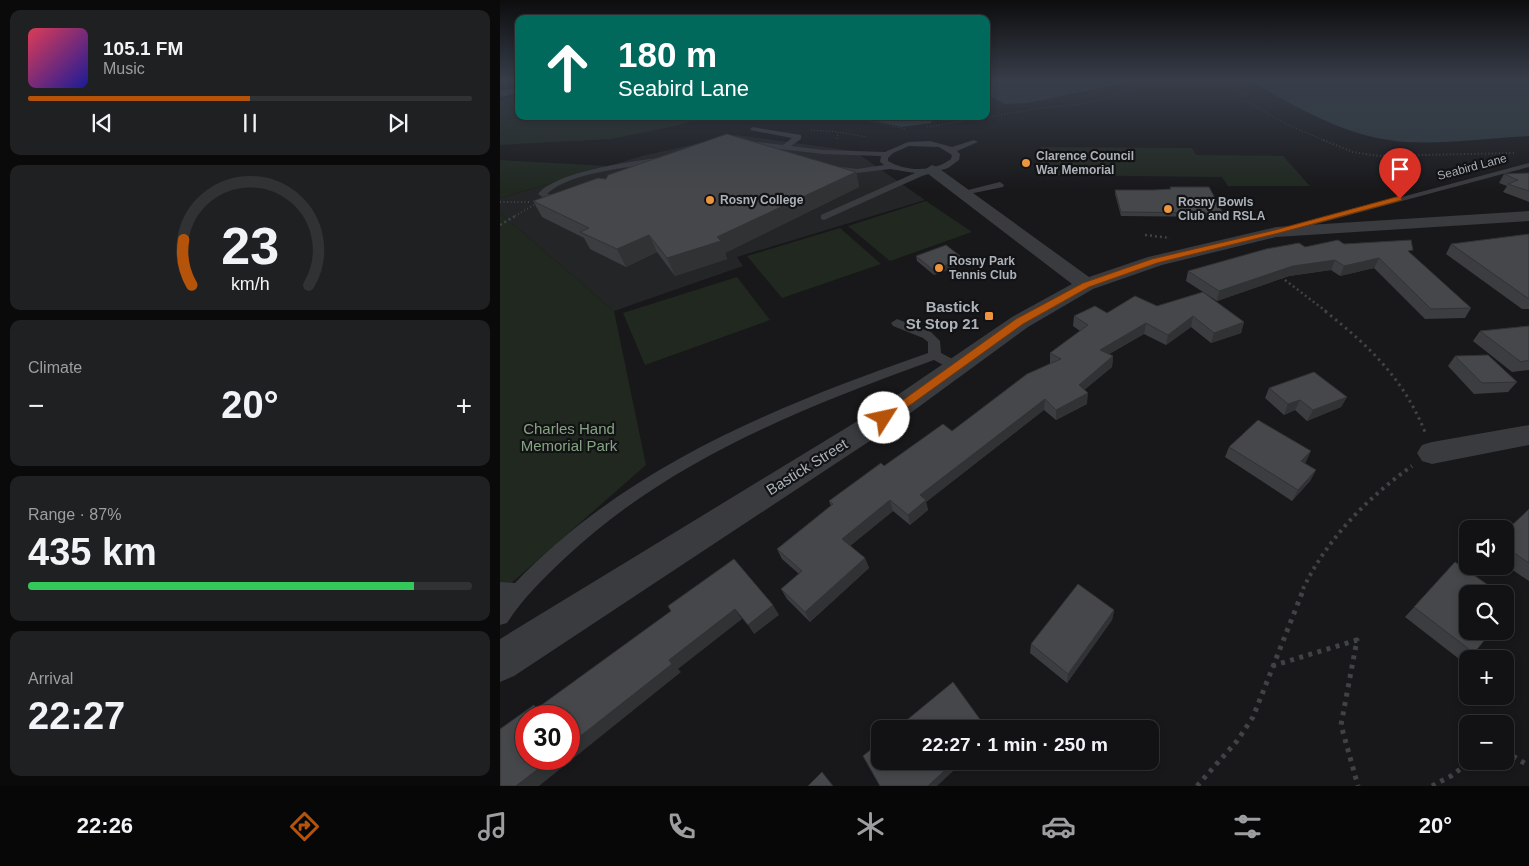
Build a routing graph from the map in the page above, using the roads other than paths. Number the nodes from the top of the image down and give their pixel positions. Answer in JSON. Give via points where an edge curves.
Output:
{"nodes":[{"id":1,"x":752,"y":129,"type":"dead end"},
{"id":2,"x":732,"y":142,"type":"edge"},
{"id":3,"x":974,"y":142,"type":"dead end"},
{"id":4,"x":785,"y":147,"type":"junction"},
{"id":5,"x":801,"y":150,"type":"junction"},
{"id":6,"x":952,"y":150,"type":"junction"},
{"id":7,"x":886,"y":154,"type":"junction"},
{"id":8,"x":790,"y":156,"type":"edge"},
{"id":9,"x":671,"y":158,"type":"edge"},
{"id":10,"x":1529,"y":165,"type":"edge"},
{"id":11,"x":826,"y":166,"type":"edge"},
{"id":12,"x":891,"y":167,"type":"junction"},
{"id":13,"x":926,"y":171,"type":"junction"},
{"id":14,"x":1000,"y":185,"type":"dead end"},
{"id":15,"x":964,"y":192,"type":"junction"},
{"id":16,"x":572,"y":196,"type":"edge"},
{"id":17,"x":1529,"y":216,"type":"edge"},
{"id":18,"x":824,"y":217,"type":"dead end"},
{"id":19,"x":1276,"y":232,"type":"junction"},
{"id":20,"x":1086,"y":285,"type":"junction"},
{"id":21,"x":897,"y":323,"type":"dead end"},
{"id":22,"x":946,"y":361,"type":"junction"},
{"id":23,"x":1529,"y":435,"type":"edge"},
{"id":24,"x":1432,"y":453,"type":"road end"},
{"id":25,"x":500,"y":590,"type":"edge"},
{"id":26,"x":519,"y":592,"type":"junction"},
{"id":27,"x":500,"y":616,"type":"edge"},
{"id":28,"x":500,"y":662,"type":"edge"}],
"edges":[{"from":1,"to":4,"type":"lane","via":[[798,137]]},
{"from":2,"to":4,"type":"lane"},
{"from":3,"to":6,"type":"lane"},
{"from":4,"to":5,"type":"lane"},
{"from":5,"to":7,"type":"lane"},
{"from":5,"to":8,"type":"lane"},
{"from":6,"to":7,"type":"lane","via":[[921,144]]},
{"from":6,"to":13,"type":"lane","via":[[955,160]]},
{"from":7,"to":12,"type":"lane","via":[[884,162]]},
{"from":9,"to":16,"type":"lane","via":[[622,164],[545,188],[542,194],[555,198]]},
{"from":10,"to":19,"type":"lane","name":"Seabird Lane"},
{"from":11,"to":12,"type":"lane","via":[[857,170]]},
{"from":12,"to":13,"type":"lane"},
{"from":13,"to":15,"type":"street"},
{"from":13,"to":18,"type":"lane"},
{"from":14,"to":15,"type":"lane"},
{"from":15,"to":20,"type":"street"},
{"from":17,"to":19,"type":"street","name":"Bastick Street"},
{"from":19,"to":20,"type":"street","name":"Bastick Street","via":[[1155,261]]},
{"from":20,"to":22,"type":"street","name":"Bastick Street"},
{"from":21,"to":22,"type":"lane","via":[[928,335]]},
{"from":22,"to":26,"type":"lane","via":[[857,383],[739,434],[653,481],[570,539]]},
{"from":22,"to":28,"type":"street","name":"Bastick Street","via":[[884,418]]},
{"from":23,"to":24,"type":"street"},
{"from":25,"to":26,"type":"lane"},
{"from":26,"to":27,"type":"lane"}]}
